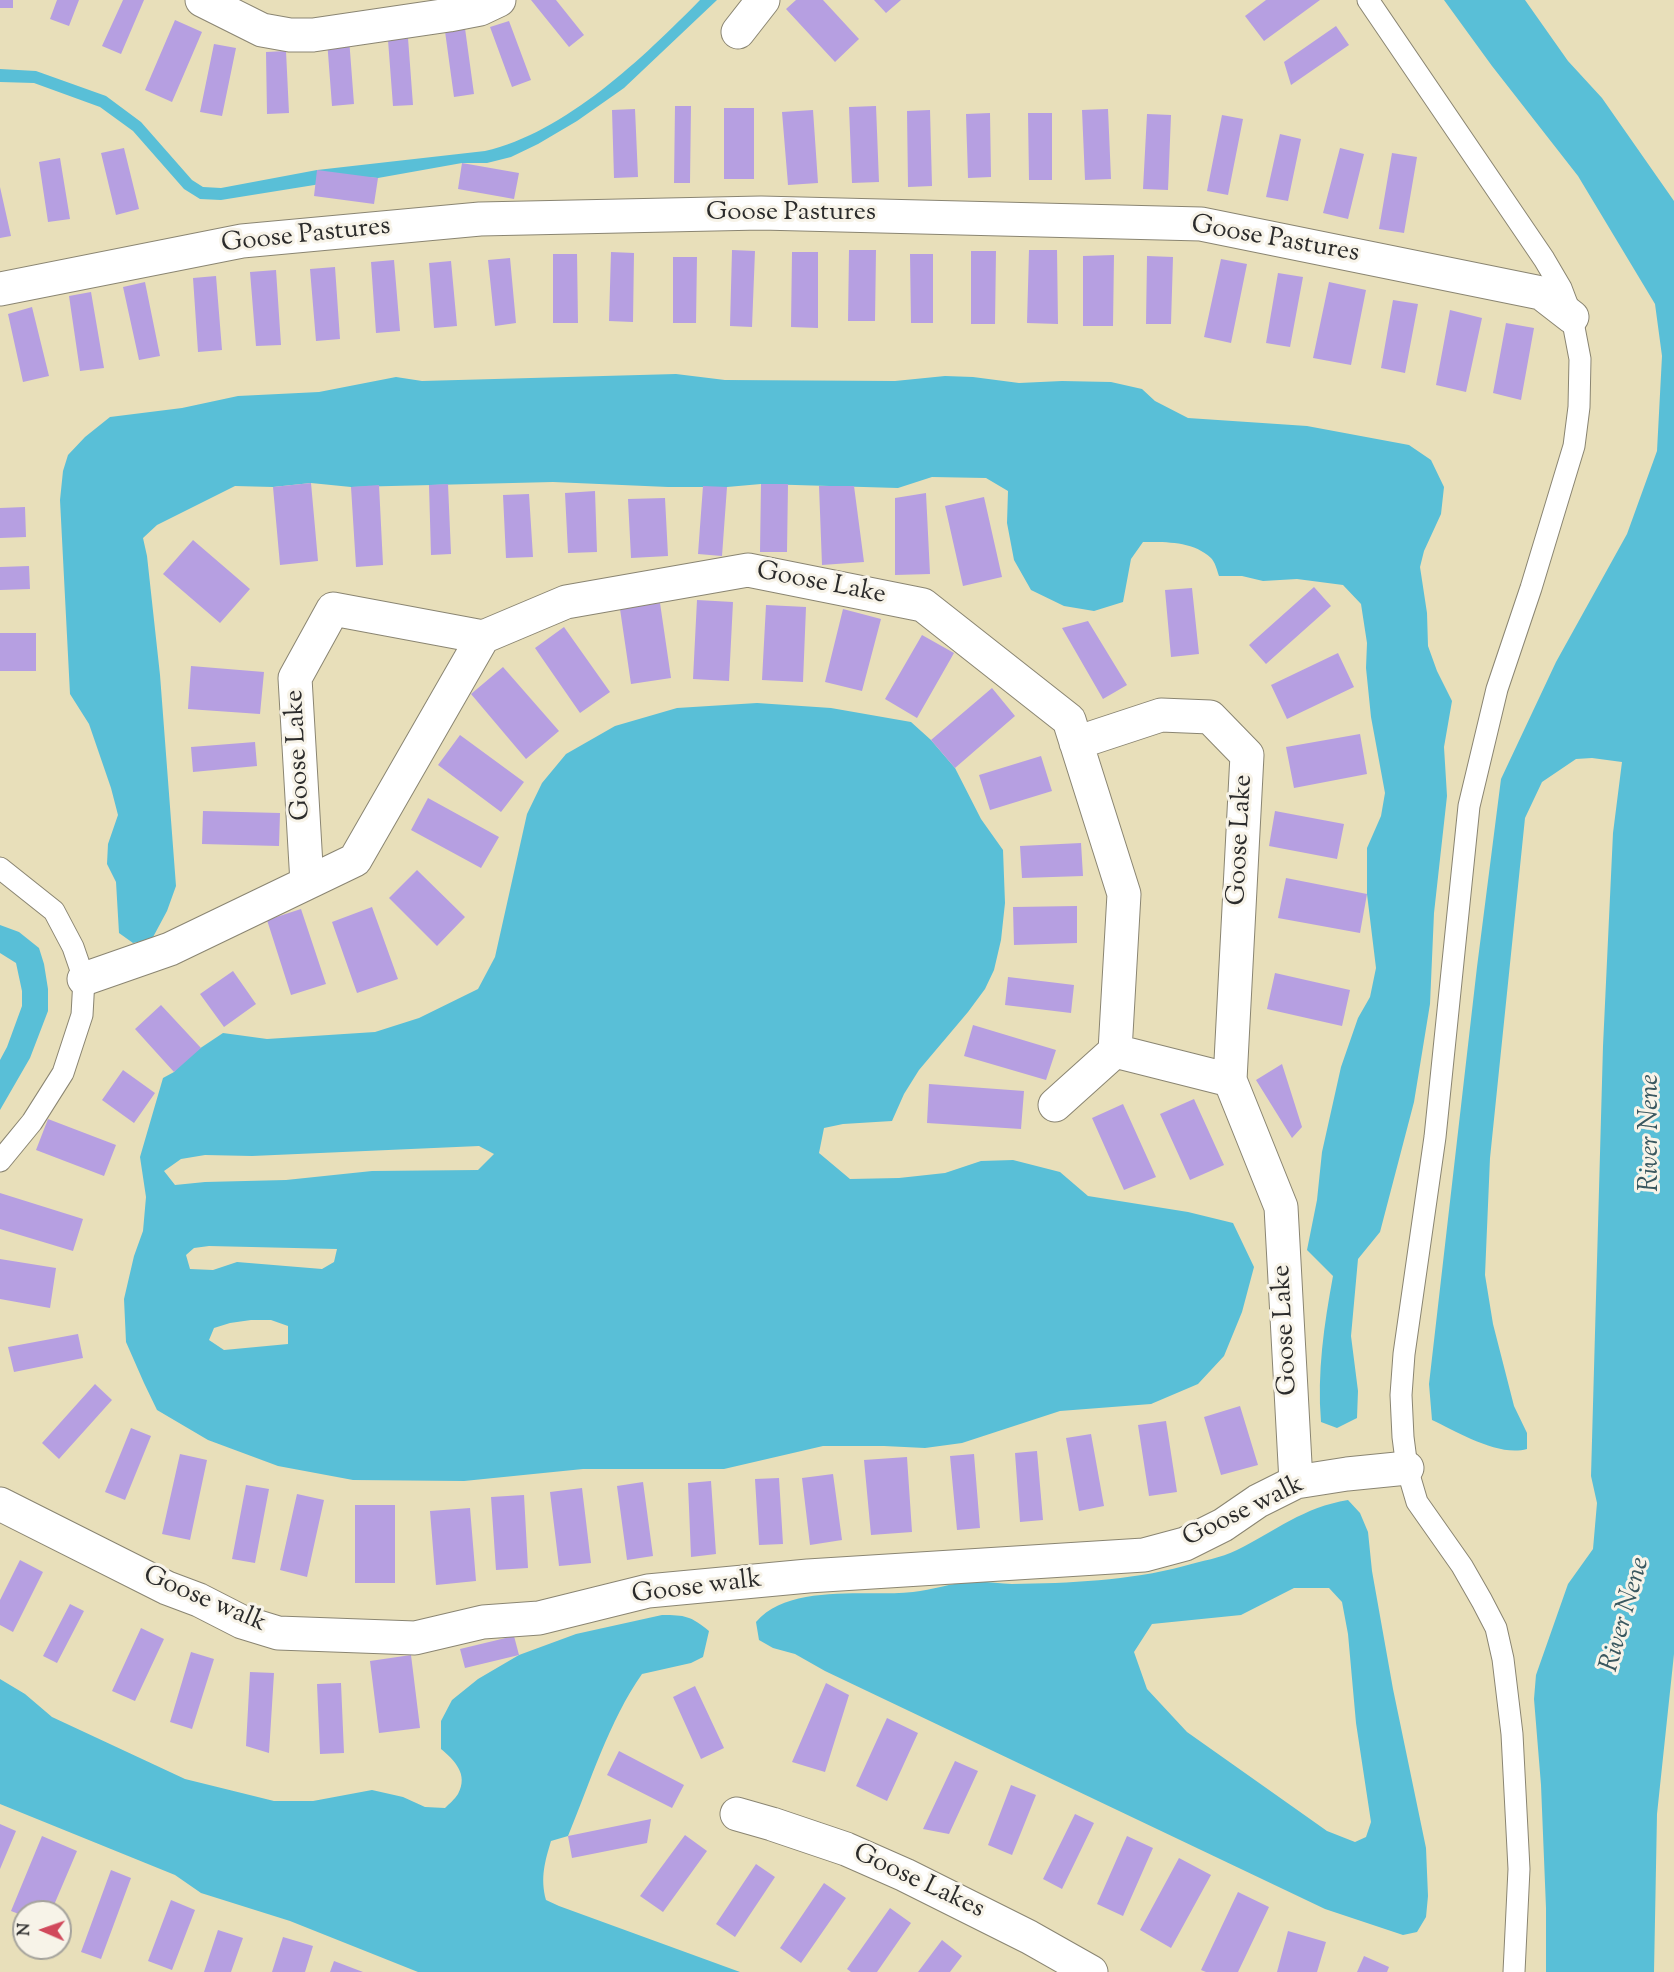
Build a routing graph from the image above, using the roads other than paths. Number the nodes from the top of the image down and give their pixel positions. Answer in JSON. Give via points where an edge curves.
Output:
{"nodes":[{"id":1,"x":202,"y":0,"type":"edge"},
{"id":2,"x":500,"y":0,"type":"edge"},
{"id":3,"x":763,"y":0,"type":"edge"},
{"id":4,"x":1368,"y":0,"type":"edge"},
{"id":5,"x":738,"y":32,"type":"dead end"},
{"id":6,"x":0,"y":289,"type":"edge"},
{"id":7,"x":1572,"y":317,"type":"junction"},
{"id":8,"x":483,"y":637,"type":"junction"},
{"id":9,"x":1076,"y":743,"type":"junction"},
{"id":10,"x":0,"y":868,"type":"edge"},
{"id":11,"x":307,"y":883,"type":"junction"},
{"id":12,"x":84,"y":979,"type":"junction"},
{"id":13,"x":1115,"y":1051,"type":"junction"},
{"id":14,"x":1230,"y":1080,"type":"junction"},
{"id":15,"x":1055,"y":1105,"type":"dead end"},
{"id":16,"x":0,"y":1161,"type":"edge"},
{"id":17,"x":1407,"y":1468,"type":"junction"},
{"id":18,"x":1296,"y":1482,"type":"junction"},
{"id":19,"x":0,"y":1504,"type":"edge"},
{"id":20,"x":737,"y":1814,"type":"dead end"},
{"id":21,"x":1091,"y":1972,"type":"edge"},
{"id":22,"x":1514,"y":1972,"type":"edge"}],
"edges":[{"from":1,"to":2,"type":"street","via":[[262,30],[312,35],[450,15]]},
{"from":3,"to":5,"type":"street"},
{"from":4,"to":7,"type":"lane","via":[[1544,259]]},
{"from":6,"to":7,"type":"street","name":"Goose Pastures","via":[[254,240],[480,219],[772,214],[1201,224],[1541,293]]},
{"from":7,"to":17,"type":"lane","via":[[1580,359],[1574,446],[1497,689],[1469,806],[1435,1137],[1404,1354],[1401,1395]]},
{"from":8,"to":9,"type":"street","name":"Goose Lake","via":[[566,602],[748,570],[923,605],[1069,720]]},
{"from":8,"to":11,"type":"street","via":[[355,860]]},
{"from":8,"to":11,"type":"street","name":"Goose Lake","via":[[333,609],[295,678]]},
{"from":9,"to":13,"type":"street","name":"Goose Lake","via":[[1124,894]]},
{"from":9,"to":14,"type":"street","name":"Goose Lake","via":[[1161,715],[1210,717],[1247,754]]},
{"from":10,"to":12,"type":"lane","via":[[54,911],[74,947]]},
{"from":11,"to":12,"type":"street","via":[[170,949]]},
{"from":12,"to":16,"type":"lane","via":[[82,1014],[63,1073],[32,1122]]},
{"from":13,"to":14,"type":"street"},
{"from":13,"to":15,"type":"street"},
{"from":14,"to":18,"type":"street","name":"Goose Lake","via":[[1281,1207]]},
{"from":17,"to":18,"type":"street","name":"Goose walk"},
{"from":17,"to":22,"type":"lane","via":[[1418,1502],[1482,1601],[1496,1629],[1503,1659],[1512,1734],[1519,1869]]},
{"from":18,"to":19,"type":"street","name":"Goose walk","via":[[1185,1544],[1144,1555],[808,1576],[648,1591],[538,1618],[483,1622],[415,1638],[279,1633],[242,1622]]},
{"from":20,"to":21,"type":"street","name":"Goose Lakes","via":[[856,1853],[1019,1932]]}]}
